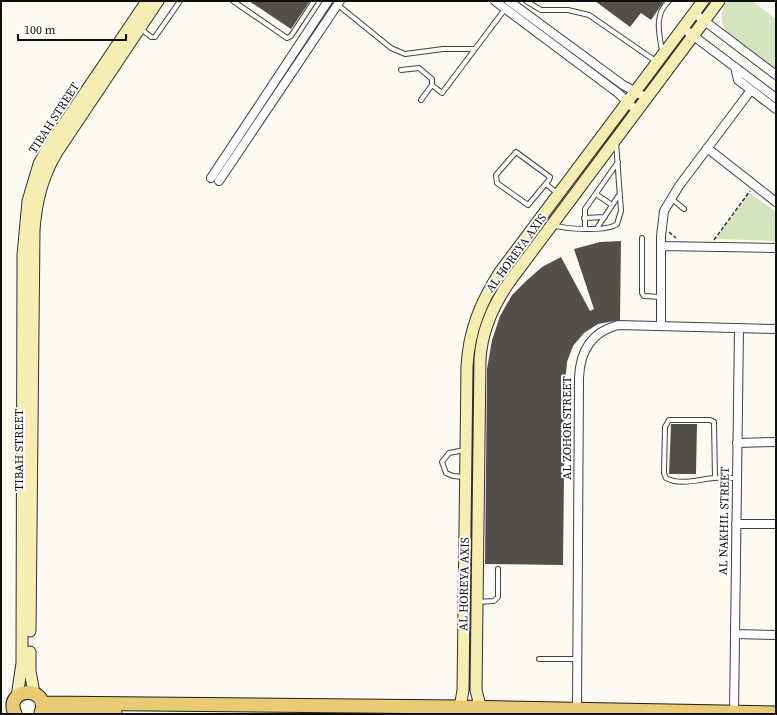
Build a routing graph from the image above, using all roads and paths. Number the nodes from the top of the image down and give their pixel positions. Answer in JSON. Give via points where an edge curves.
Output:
{"nodes":[{"id":1,"x":148,"y":1,"type":"edge"},
{"id":2,"x":158,"y":1,"type":"edge"},
{"id":3,"x":180,"y":1,"type":"edge"},
{"id":4,"x":233,"y":1,"type":"edge"},
{"id":5,"x":314,"y":1,"type":"edge"},
{"id":6,"x":328,"y":1,"type":"edge"},
{"id":7,"x":495,"y":1,"type":"edge"},
{"id":8,"x":526,"y":1,"type":"edge"},
{"id":9,"x":669,"y":1,"type":"edge"},
{"id":10,"x":703,"y":1,"type":"edge"},
{"id":11,"x":719,"y":1,"type":"edge"},
{"id":12,"x":338,"y":3,"type":"edge"},
{"id":13,"x":507,"y":5,"type":"edge"},
{"id":14,"x":694,"y":13,"type":"junction"},
{"id":15,"x":704,"y":21,"type":"junction"},
{"id":16,"x":683,"y":28,"type":"junction"},
{"id":17,"x":135,"y":30,"type":"junction"},
{"id":18,"x":693,"y":36,"type":"junction"},
{"id":19,"x":475,"y":49,"type":"junction"},
{"id":20,"x":660,"y":59,"type":"junction"},
{"id":21,"x":735,"y":67,"type":"junction"},
{"id":22,"x":401,"y":70,"type":"dead end"},
{"id":23,"x":103,"y":74,"type":"junction"},
{"id":24,"x":776,"y":75,"type":"edge"},
{"id":25,"x":432,"y":85,"type":"junction"},
{"id":26,"x":750,"y":90,"type":"junction"},
{"id":27,"x":635,"y":92,"type":"junction"},
{"id":28,"x":647,"y":98,"type":"junction"},
{"id":29,"x":776,"y":98,"type":"edge"},
{"id":30,"x":421,"y":100,"type":"dead end"},
{"id":31,"x":628,"y":102,"type":"junction"},
{"id":32,"x":776,"y":109,"type":"edge"},
{"id":33,"x":637,"y":111,"type":"junction"},
{"id":34,"x":616,"y":140,"type":"junction"},
{"id":35,"x":707,"y":148,"type":"junction"},
{"id":36,"x":618,"y":162,"type":"junction"},
{"id":37,"x":211,"y":178,"type":"dead end"},
{"id":38,"x":219,"y":181,"type":"dead end"},
{"id":39,"x":546,"y":184,"type":"junction"},
{"id":40,"x":559,"y":194,"type":"junction"},
{"id":41,"x":596,"y":194,"type":"junction"},
{"id":42,"x":620,"y":194,"type":"junction"},
{"id":43,"x":755,"y":194,"type":"dead end"},
{"id":44,"x":671,"y":198,"type":"junction"},
{"id":45,"x":776,"y":202,"type":"edge"},
{"id":46,"x":612,"y":206,"type":"junction"},
{"id":47,"x":684,"y":209,"type":"dead end"},
{"id":48,"x":605,"y":217,"type":"junction"},
{"id":49,"x":584,"y":218,"type":"junction"},
{"id":50,"x":552,"y":225,"type":"junction"},
{"id":51,"x":585,"y":228,"type":"junction"},
{"id":52,"x":597,"y":228,"type":"junction"},
{"id":53,"x":668,"y":230,"type":"dead end"},
{"id":54,"x":642,"y":238,"type":"dead end"},
{"id":55,"x":679,"y":239,"type":"dead end"},
{"id":56,"x":721,"y":241,"type":"dead end"},
{"id":57,"x":661,"y":246,"type":"junction"},
{"id":58,"x":776,"y":248,"type":"edge"},
{"id":59,"x":661,"y":297,"type":"junction"},
{"id":60,"x":661,"y":325,"type":"junction"},
{"id":61,"x":739,"y":328,"type":"junction"},
{"id":62,"x":776,"y":329,"type":"edge"},
{"id":63,"x":776,"y":442,"type":"edge"},
{"id":64,"x":737,"y":443,"type":"junction"},
{"id":65,"x":466,"y":450,"type":"junction"},
{"id":66,"x":465,"y":477,"type":"junction"},
{"id":67,"x":715,"y":478,"type":"junction"},
{"id":68,"x":737,"y":478,"type":"junction"},
{"id":69,"x":736,"y":524,"type":"junction"},
{"id":70,"x":776,"y":524,"type":"edge"},
{"id":71,"x":498,"y":569,"type":"dead end"},
{"id":72,"x":477,"y":602,"type":"junction"},
{"id":73,"x":735,"y":634,"type":"junction"},
{"id":74,"x":776,"y":635,"type":"edge"},
{"id":75,"x":538,"y":659,"type":"dead end"},
{"id":76,"x":577,"y":659,"type":"junction"},
{"id":77,"x":18,"y":696,"type":"junction"},
{"id":78,"x":39,"y":706,"type":"edge"},
{"id":79,"x":577,"y":709,"type":"junction"},
{"id":80,"x":456,"y":711,"type":"edge"},
{"id":81,"x":481,"y":711,"type":"edge"},
{"id":82,"x":734,"y":713,"type":"edge"},
{"id":83,"x":776,"y":713,"type":"edge"},
{"id":84,"x":16,"y":714,"type":"edge"},
{"id":85,"x":169,"y":714,"type":"edge"},
{"id":86,"x":210,"y":714,"type":"edge"}],
"edges":[{"from":1,"to":17,"type":"main road","name":"TIBAH STREET"},
{"from":2,"to":17,"type":"main road","name":"TIBAH STREET"},
{"from":3,"to":17,"type":"lane","via":[[155,37]]},
{"from":4,"to":5,"type":"lane","via":[[287,38],[291,36]]},
{"from":6,"to":37,"type":"street"},
{"from":7,"to":13,"type":"street"},
{"from":8,"to":20,"type":"lane","via":[[541,10],[568,10],[589,15]]},
{"from":9,"to":20,"type":"lane","via":[[660,12],[659,18]]},
{"from":10,"to":14,"type":"main road","name":"AL HOREYA AXIS"},
{"from":11,"to":15,"type":"main road","name":"AL HOREYA AXIS"},
{"from":12,"to":19,"type":"lane","via":[[400,53]]},
{"from":12,"to":38,"type":"street"},
{"from":13,"to":19,"type":"lane"},
{"from":13,"to":27,"type":"street"},
{"from":13,"to":31,"type":"street"},
{"from":14,"to":15,"type":"street"},
{"from":14,"to":16,"type":"main road","name":"AL HOREYA AXIS"},
{"from":15,"to":18,"type":"main road","name":"AL HOREYA AXIS"},
{"from":15,"to":24,"type":"street"},
{"from":16,"to":18,"type":"street"},
{"from":16,"to":20,"type":"main road","name":"AL HOREYA AXIS"},
{"from":17,"to":23,"type":"main road","name":"TIBAH STREET"},
{"from":18,"to":21,"type":"street"},
{"from":18,"to":28,"type":"main road","name":"AL HOREYA AXIS"},
{"from":19,"to":25,"type":"lane","via":[[442,93]]},
{"from":20,"to":27,"type":"main road","name":"AL HOREYA AXIS"},
{"from":21,"to":26,"type":"street","via":[[738,80]]},
{"from":21,"to":29,"type":"street"},
{"from":22,"to":25,"type":"lane","via":[[419,68],[430,76]]},
{"from":23,"to":77,"type":"main road","name":"TIBAH STREET","via":[[44,156],[35,174],[27,210],[23,254],[22,663]]},
{"from":23,"to":78,"type":"main road","name":"TIBAH STREET","via":[[52,160],[39,192],[34,218],[30,663]]},
{"from":25,"to":30,"type":"lane"},
{"from":26,"to":32,"type":"street"},
{"from":26,"to":35,"type":"street"},
{"from":27,"to":28,"type":"street"},
{"from":27,"to":31,"type":"main road","name":"AL HOREYA AXIS"},
{"from":28,"to":33,"type":"main road","name":"AL HOREYA AXIS"},
{"from":31,"to":33,"type":"street"},
{"from":31,"to":40,"type":"main road","name":"AL HOREYA AXIS"},
{"from":33,"to":34,"type":"main road","name":"AL HOREYA AXIS"},
{"from":34,"to":36,"type":"lane"},
{"from":34,"to":50,"type":"main road","name":"AL HOREYA AXIS"},
{"from":35,"to":44,"type":"street"},
{"from":35,"to":45,"type":"street"},
{"from":36,"to":41,"type":"lane"},
{"from":36,"to":42,"type":"lane"},
{"from":39,"to":39,"type":"lane","via":[[527,206],[497,183],[496,177],[517,152],[548,174],[550,178]]},
{"from":39,"to":40,"type":"lane"},
{"from":40,"to":65,"type":"main road","name":"AL HOREYA AXIS","via":[[500,272],[476,316],[467,357]]},
{"from":41,"to":46,"type":"lane"},
{"from":41,"to":49,"type":"lane","via":[[585,209]]},
{"from":42,"to":46,"type":"lane"},
{"from":42,"to":52,"type":"lane","via":[[620,216],[617,224],[610,228]]},
{"from":43,"to":56,"type":"path","via":[[750,190],[713,241]]},
{"from":44,"to":47,"type":"lane"},
{"from":44,"to":57,"type":"street","via":[[662,219]]},
{"from":46,"to":48,"type":"lane"},
{"from":48,"to":49,"type":"lane"},
{"from":48,"to":52,"type":"lane"},
{"from":49,"to":51,"type":"lane"},
{"from":50,"to":51,"type":"lane"},
{"from":50,"to":72,"type":"main road","name":"AL HOREYA AXIS","via":[[498,300],[487,321],[481,343]]},
{"from":51,"to":52,"type":"lane"},
{"from":53,"to":55,"type":"path"},
{"from":54,"to":59,"type":"lane","via":[[642,293],[646,296]]},
{"from":57,"to":58,"type":"street"},
{"from":57,"to":59,"type":"street"},
{"from":59,"to":60,"type":"street"},
{"from":60,"to":61,"type":"street","name":"AL ZOHOR STREET"},
{"from":60,"to":76,"type":"street","name":"AL ZOHOR STREET","via":[[608,328],[591,340],[581,357]]},
{"from":61,"to":62,"type":"street","name":"AL ZOHOR STREET"},
{"from":61,"to":64,"type":"street","name":"AL NAKHIL STREET"},
{"from":63,"to":64,"type":"street"},
{"from":64,"to":68,"type":"street","name":"AL NAKHIL STREET"},
{"from":65,"to":66,"type":"main road","name":"AL HOREYA AXIS"},
{"from":65,"to":66,"type":"lane","via":[[449,453],[442,462],[443,470],[449,475]]},
{"from":66,"to":80,"type":"main road","name":"AL HOREYA AXIS","via":[[463,690]]},
{"from":67,"to":67,"type":"lane","via":[[714,422],[671,419],[666,422],[666,478],[671,481]]},
{"from":67,"to":68,"type":"lane"},
{"from":68,"to":69,"type":"street","name":"AL NAKHIL STREET"},
{"from":69,"to":70,"type":"street"},
{"from":69,"to":73,"type":"street","name":"AL NAKHIL STREET"},
{"from":71,"to":72,"type":"lane","via":[[498,597],[494,601]]},
{"from":72,"to":81,"type":"main road","name":"AL HOREYA AXIS","via":[[476,690]]},
{"from":73,"to":74,"type":"street"},
{"from":73,"to":82,"type":"street","name":"AL NAKHIL STREET"},
{"from":75,"to":76,"type":"lane"},
{"from":76,"to":79,"type":"street","name":"AL ZOHOR STREET"},
{"from":77,"to":78,"type":"main road","via":[[25,692]]},
{"from":77,"to":84,"type":"main road","via":[[13,705]]},
{"from":78,"to":80,"type":"main road"},
{"from":78,"to":85,"type":"main road"},
{"from":79,"to":81,"type":"main road"},
{"from":79,"to":82,"type":"main road"},
{"from":80,"to":81,"type":"main road"},
{"from":82,"to":83,"type":"main road"},
{"from":85,"to":86,"type":"main road"}]}
